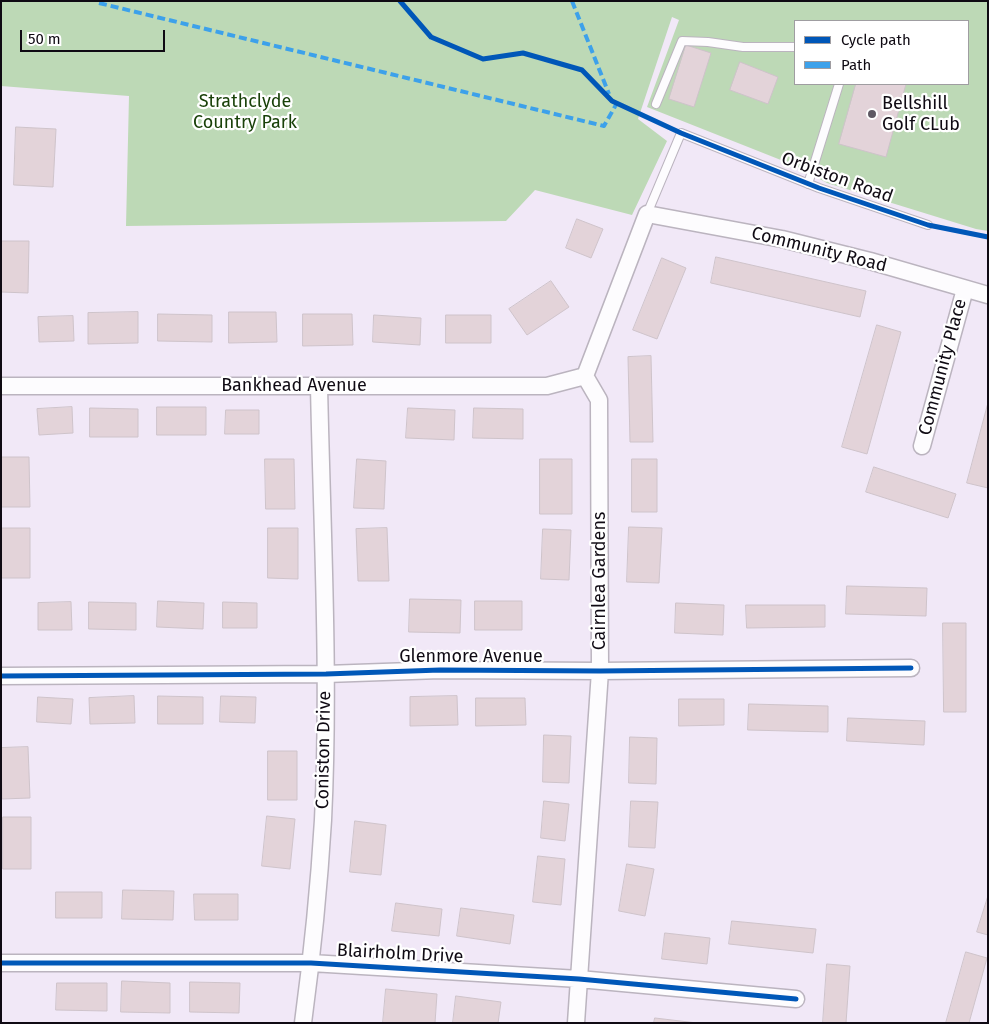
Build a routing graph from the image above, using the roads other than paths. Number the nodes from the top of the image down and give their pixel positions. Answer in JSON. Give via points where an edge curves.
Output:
{"nodes":[{"id":1,"x":794,"y":46,"type":"edge"},
{"id":2,"x":839,"y":85,"type":"edge"},
{"id":3,"x":656,"y":104,"type":"dead end"},
{"id":4,"x":808,"y":184,"type":"junction"},
{"id":5,"x":647,"y":214,"type":"junction"},
{"id":6,"x":928,"y":225,"type":"dead end"},
{"id":7,"x":965,"y":289,"type":"junction"},
{"id":8,"x":988,"y":295,"type":"edge"},
{"id":9,"x":585,"y":376,"type":"junction"},
{"id":10,"x":1,"y":386,"type":"edge"},
{"id":11,"x":319,"y":386,"type":"junction"},
{"id":12,"x":922,"y":446,"type":"dead end"},
{"id":13,"x":911,"y":668,"type":"dead end"},
{"id":14,"x":600,"y":671,"type":"junction"},
{"id":15,"x":326,"y":674,"type":"junction"},
{"id":16,"x":1,"y":676,"type":"edge"},
{"id":17,"x":1,"y":963,"type":"edge"},
{"id":18,"x":311,"y":963,"type":"junction"},
{"id":19,"x":579,"y":979,"type":"junction"},
{"id":20,"x":796,"y":999,"type":"dead end"},
{"id":21,"x":303,"y":1023,"type":"edge"},
{"id":22,"x":576,"y":1023,"type":"edge"}],
"edges":[{"from":1,"to":3,"type":"lane","via":[[743,47],[682,41]]},
{"from":2,"to":4,"type":"lane"},
{"from":4,"to":5,"type":"lane","name":"Orbiston Road","via":[[681,133]]},
{"from":4,"to":6,"type":"lane","name":"Orbiston Road"},
{"from":5,"to":7,"type":"street","name":"Community Road","via":[[782,239]]},
{"from":5,"to":9,"type":"street"},
{"from":7,"to":8,"type":"street","name":"Community Road"},
{"from":7,"to":12,"type":"street","name":"Community Place"},
{"from":9,"to":11,"type":"street","name":"Bankhead Avenue","via":[[547,386]]},
{"from":9,"to":14,"type":"street","name":"Cairnlea Gardens","via":[[599,400]]},
{"from":10,"to":11,"type":"street","name":"Bankhead Avenue"},
{"from":11,"to":15,"type":"street","name":"Coniston Drive"},
{"from":13,"to":14,"type":"street","name":"Glenmore Avenue"},
{"from":14,"to":15,"type":"street","name":"Glenmore Avenue","via":[[440,670]]},
{"from":14,"to":19,"type":"street","name":"Cairnlea Gardens"},
{"from":15,"to":16,"type":"street","name":"Glenmore Avenue"},
{"from":15,"to":18,"type":"street","name":"Coniston Drive","via":[[323,820]]},
{"from":17,"to":18,"type":"street","name":"Blairholm Drive"},
{"from":18,"to":19,"type":"street","name":"Blairholm Drive"},
{"from":18,"to":21,"type":"street","name":"Coniston Drive"},
{"from":19,"to":20,"type":"street","name":"Blairholm Drive"},
{"from":19,"to":22,"type":"street","name":"Cairnlea Gardens"}]}
